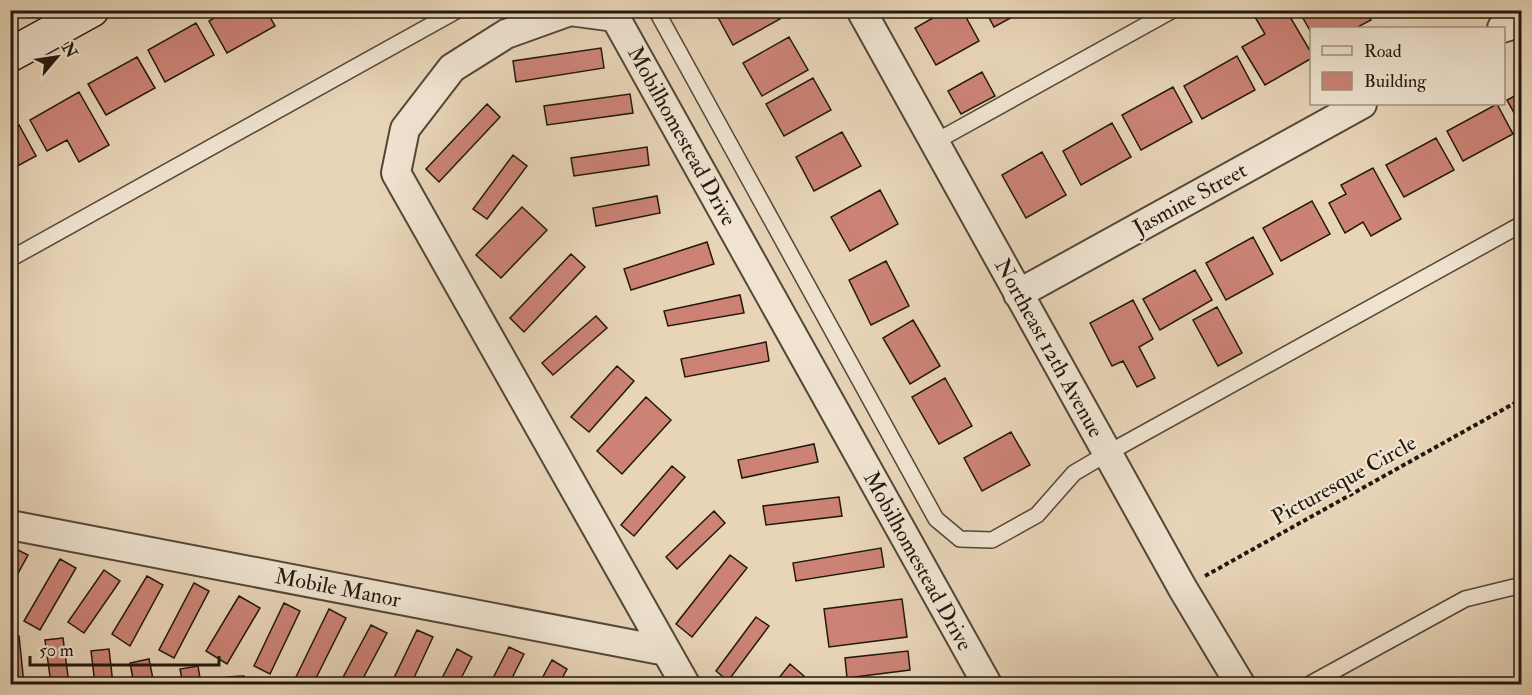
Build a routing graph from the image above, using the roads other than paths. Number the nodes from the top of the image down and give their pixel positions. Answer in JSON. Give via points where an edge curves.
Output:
{"nodes":[{"id":1,"x":92,"y":10,"type":"edge"},
{"id":2,"x":458,"y":10,"type":"edge"},
{"id":3,"x":656,"y":10,"type":"edge"},
{"id":4,"x":861,"y":10,"type":"edge"},
{"id":5,"x":1173,"y":10,"type":"edge"},
{"id":6,"x":1521,"y":22,"type":"edge"},
{"id":7,"x":1505,"y":27,"type":"edge"},
{"id":8,"x":10,"y":56,"type":"edge"},
{"id":9,"x":1360,"y":105,"type":"edge"},
{"id":10,"x":933,"y":143,"type":"junction"},
{"id":11,"x":1521,"y":224,"type":"edge"},
{"id":12,"x":10,"y":259,"type":"edge"},
{"id":13,"x":1018,"y":294,"type":"junction"},
{"id":14,"x":1108,"y":453,"type":"junction"},
{"id":15,"x":10,"y":525,"type":"edge"},
{"id":16,"x":1521,"y":585,"type":"edge"},
{"id":17,"x":666,"y":651,"type":"junction"},
{"id":18,"x":685,"y":684,"type":"edge"},
{"id":19,"x":987,"y":684,"type":"edge"},
{"id":20,"x":1240,"y":684,"type":"edge"},
{"id":21,"x":1310,"y":684,"type":"edge"}],
"edges":[{"from":1,"to":8,"type":"street"},
{"from":2,"to":12,"type":"lane"},
{"from":3,"to":14,"type":"lane","via":[[936,519],[960,539],[992,540],[1037,516],[1074,473]]},
{"from":4,"to":10,"type":"street","name":"Northeast 12th Avenue"},
{"from":5,"to":10,"type":"lane"},
{"from":6,"to":7,"type":"street"},
{"from":9,"to":13,"type":"street","name":"Jasmine Street"},
{"from":10,"to":13,"type":"street","name":"Northeast 12th Avenue"},
{"from":11,"to":14,"type":"lane"},
{"from":13,"to":14,"type":"street","name":"Northeast 12th Avenue"},
{"from":14,"to":20,"type":"street","name":"Northeast 12th Avenue"},
{"from":15,"to":17,"type":"street","name":"Mobile Manor"},
{"from":16,"to":21,"type":"lane","via":[[1465,599]]},
{"from":17,"to":18,"type":"street","name":"Mobilhomestead Drive"},
{"from":17,"to":19,"type":"street","name":"Mobilhomestead Drive","via":[[396,173],[405,129],[452,68],[506,34],[570,11],[615,17]]}]}
